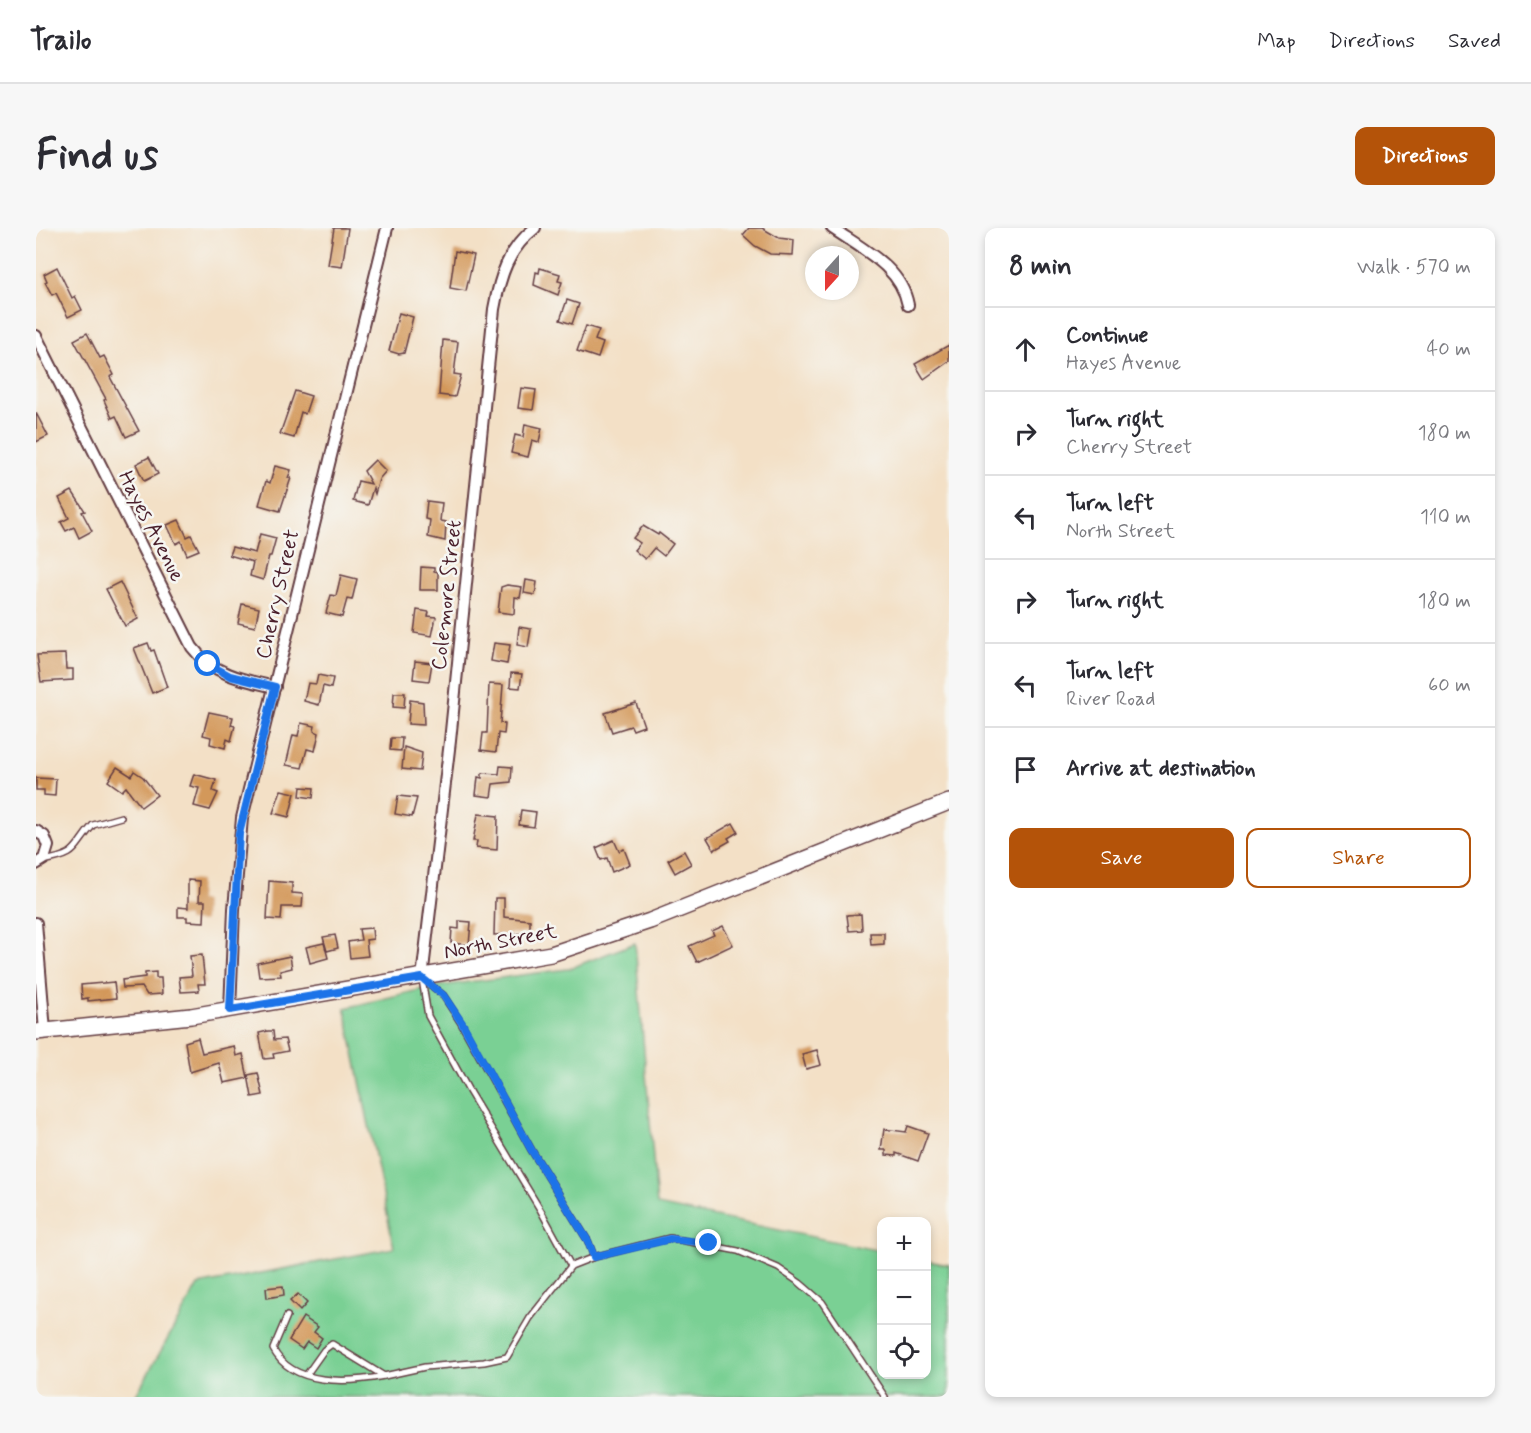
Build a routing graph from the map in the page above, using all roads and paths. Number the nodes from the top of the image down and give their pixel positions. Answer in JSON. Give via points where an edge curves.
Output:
{"nodes":[{"id":1,"x":387,"y":228,"type":"edge"},
{"id":2,"x":832,"y":228,"type":"edge"},
{"id":3,"x":532,"y":229,"type":"edge"},
{"id":4,"x":908,"y":305,"type":"dead end"},
{"id":5,"x":36,"y":336,"type":"edge"},
{"id":6,"x":275,"y":687,"type":"junction"},
{"id":7,"x":949,"y":802,"type":"edge"},
{"id":8,"x":121,"y":817,"type":"dead end"},
{"id":9,"x":36,"y":831,"type":"edge"},
{"id":10,"x":39,"y":863,"type":"edge"},
{"id":11,"x":36,"y":923,"type":"edge"},
{"id":12,"x":422,"y":978,"type":"junction"},
{"id":13,"x":230,"y":1010,"type":"junction"},
{"id":14,"x":41,"y":1032,"type":"edge"},
{"id":15,"x":594,"y":1257,"type":"junction"},
{"id":16,"x":571,"y":1266,"type":"junction"},
{"id":17,"x":287,"y":1316,"type":"dead end"},
{"id":18,"x":307,"y":1374,"type":"junction"},
{"id":19,"x":384,"y":1376,"type":"junction"},
{"id":20,"x":885,"y":1397,"type":"edge"}],
"edges":[{"from":1,"to":6,"type":"street","name":"Cherry Street"},
{"from":2,"to":4,"type":"street","via":[[894,273],[903,285]]},
{"from":3,"to":12,"type":"street","name":"Colemore Street","via":[[508,260],[494,309]]},
{"from":5,"to":6,"type":"street","name":"Hayes Avenue","via":[[192,647],[216,669]]},
{"from":6,"to":13,"type":"street","name":"Cherry Street","via":[[239,834]]},
{"from":7,"to":12,"type":"main road","name":"North Street","via":[[595,941],[523,960]]},
{"from":8,"to":10,"type":"lane","via":[[93,825],[67,857]]},
{"from":9,"to":10,"type":"street","via":[[44,836],[48,846]]},
{"from":11,"to":14,"type":"street"},
{"from":12,"to":13,"type":"main road","name":"North Street"},
{"from":12,"to":15,"type":"lane","via":[[443,995],[462,1023]]},
{"from":12,"to":16,"type":"lane","via":[[428,1016]]},
{"from":13,"to":14,"type":"main road","name":"North Street","via":[[162,1021]]},
{"from":15,"to":16,"type":"lane"},
{"from":15,"to":20,"type":"lane","via":[[670,1239],[709,1243],[758,1258],[800,1283],[822,1302]]},
{"from":16,"to":19,"type":"lane","via":[[507,1357]]},
{"from":17,"to":18,"type":"lane","via":[[273,1348],[288,1368]]},
{"from":18,"to":19,"type":"lane","via":[[334,1382]]},
{"from":18,"to":19,"type":"lane","via":[[332,1344]]}]}
